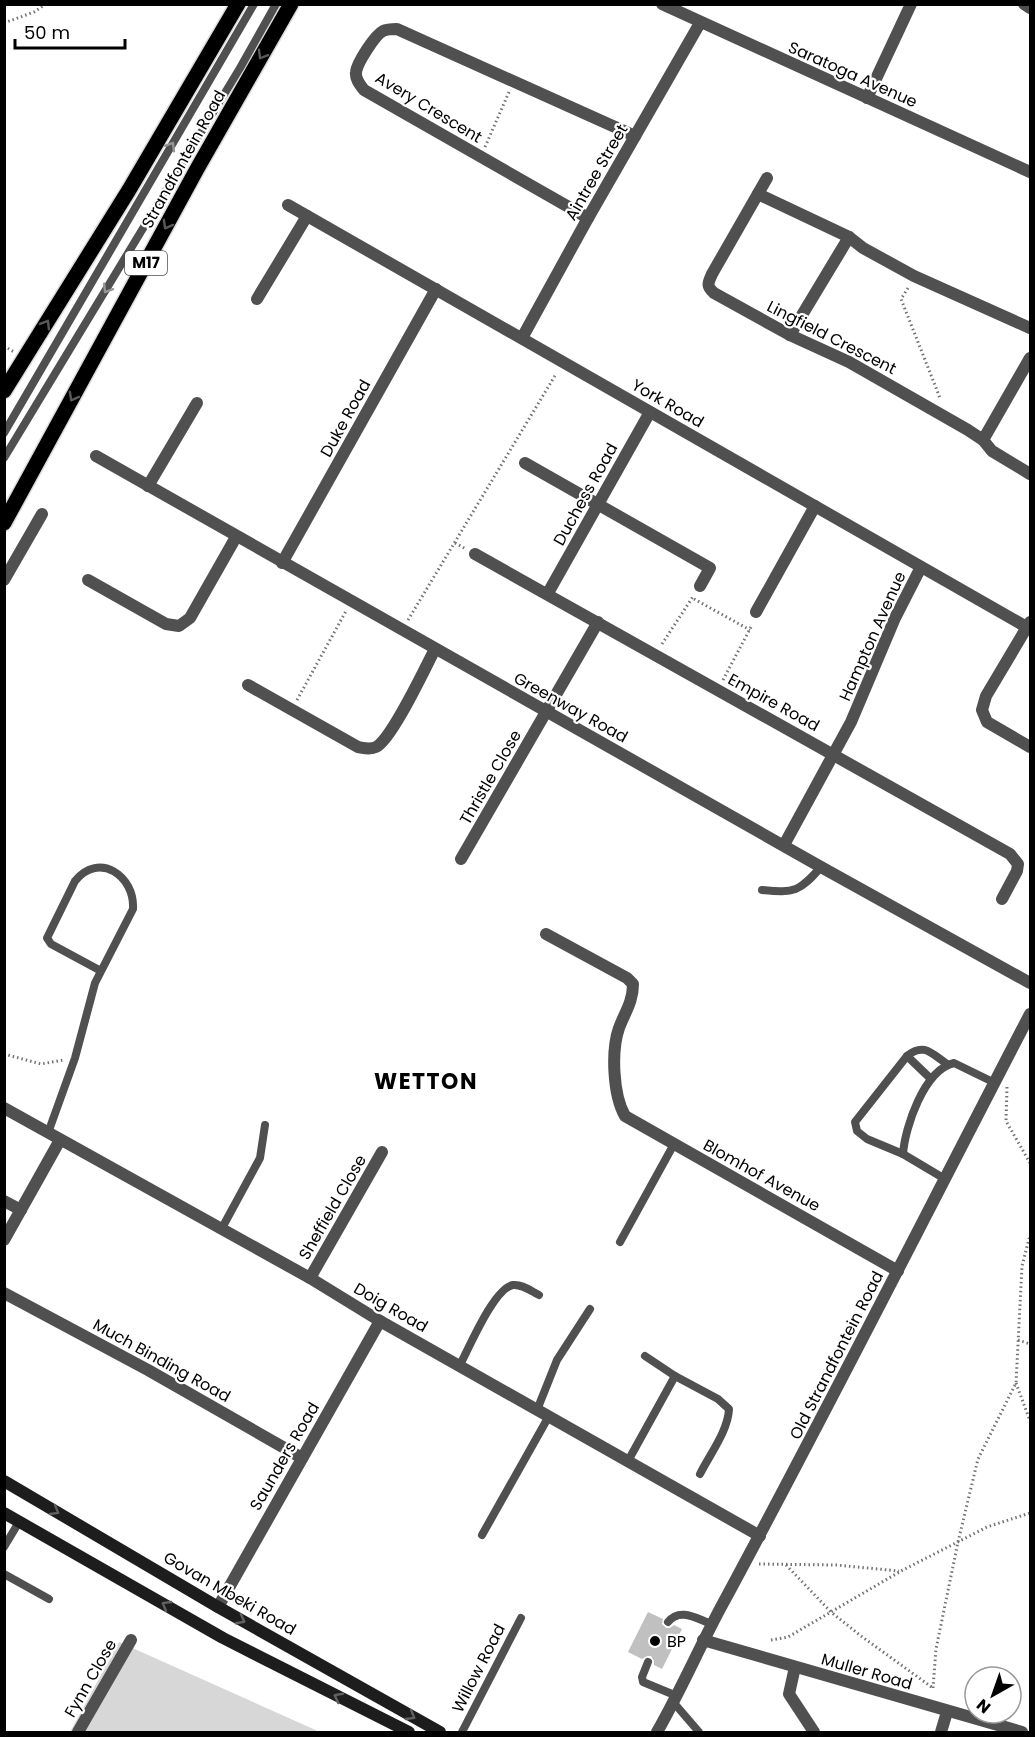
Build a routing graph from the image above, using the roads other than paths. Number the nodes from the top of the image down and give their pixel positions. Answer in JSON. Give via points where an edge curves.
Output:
{"nodes":[{"id":1,"x":238,"y":4,"type":"edge"},
{"id":2,"x":254,"y":4,"type":"edge"},
{"id":3,"x":276,"y":4,"type":"edge"},
{"id":4,"x":291,"y":4,"type":"edge"},
{"id":5,"x":662,"y":4,"type":"edge"},
{"id":6,"x":911,"y":4,"type":"edge"},
{"id":7,"x":1024,"y":4,"type":"edge"},
{"id":8,"x":1030,"y":8,"type":"edge"},
{"id":9,"x":700,"y":23,"type":"junction"},
{"id":10,"x":867,"y":98,"type":"junction"},
{"id":11,"x":635,"y":136,"type":"junction"},
{"id":12,"x":1030,"y":172,"type":"edge"},
{"id":13,"x":767,"y":178,"type":"dead end"},
{"id":14,"x":758,"y":194,"type":"junction"},
{"id":15,"x":288,"y":205,"type":"dead end"},
{"id":16,"x":307,"y":216,"type":"junction"},
{"id":17,"x":588,"y":218,"type":"junction"},
{"id":18,"x":849,"y":237,"type":"junction"},
{"id":19,"x":436,"y":289,"type":"junction"},
{"id":20,"x":257,"y":299,"type":"dead end"},
{"id":21,"x":1030,"y":328,"type":"edge"},
{"id":22,"x":790,"y":335,"type":"junction"},
{"id":23,"x":522,"y":338,"type":"junction"},
{"id":24,"x":1030,"y":358,"type":"edge"},
{"id":25,"x":4,"y":391,"type":"edge"},
{"id":26,"x":197,"y":403,"type":"dead end"},
{"id":27,"x":650,"y":412,"type":"junction"},
{"id":28,"x":4,"y":433,"type":"edge"},
{"id":29,"x":983,"y":440,"type":"junction"},
{"id":30,"x":96,"y":456,"type":"dead end"},
{"id":31,"x":4,"y":458,"type":"edge"},
{"id":32,"x":525,"y":463,"type":"dead end"},
{"id":33,"x":1030,"y":474,"type":"edge"},
{"id":34,"x":148,"y":486,"type":"junction"},
{"id":35,"x":598,"y":504,"type":"junction"},
{"id":36,"x":815,"y":506,"type":"junction"},
{"id":37,"x":42,"y":514,"type":"dead end"},
{"id":38,"x":4,"y":523,"type":"edge"},
{"id":39,"x":236,"y":537,"type":"junction"},
{"id":40,"x":476,"y":554,"type":"dead end"},
{"id":41,"x":282,"y":563,"type":"junction"},
{"id":42,"x":921,"y":567,"type":"junction"},
{"id":43,"x":4,"y":580,"type":"edge"},
{"id":44,"x":88,"y":580,"type":"dead end"},
{"id":45,"x":700,"y":586,"type":"road end"},
{"id":46,"x":548,"y":593,"type":"junction"},
{"id":47,"x":756,"y":612,"type":"dead end"},
{"id":48,"x":598,"y":622,"type":"junction"},
{"id":49,"x":1029,"y":626,"type":"edge"},
{"id":50,"x":435,"y":649,"type":"junction"},
{"id":51,"x":248,"y":685,"type":"dead end"},
{"id":52,"x":547,"y":712,"type":"junction"},
{"id":53,"x":1030,"y":747,"type":"edge"},
{"id":54,"x":833,"y":754,"type":"junction"},
{"id":55,"x":784,"y":845,"type":"junction"},
{"id":56,"x":461,"y":859,"type":"dead end"},
{"id":57,"x":821,"y":867,"type":"junction"},
{"id":58,"x":762,"y":890,"type":"dead end"},
{"id":59,"x":1002,"y":899,"type":"dead end"},
{"id":60,"x":546,"y":934,"type":"dead end"},
{"id":61,"x":101,"y":970,"type":"junction"},
{"id":62,"x":1030,"y":983,"type":"edge"},
{"id":63,"x":1030,"y":1014,"type":"edge"},
{"id":64,"x":907,"y":1056,"type":"junction"},
{"id":65,"x":947,"y":1064,"type":"junction"},
{"id":66,"x":931,"y":1079,"type":"junction"},
{"id":67,"x":1000,"y":1083,"type":"junction"},
{"id":68,"x":4,"y":1108,"type":"edge"},
{"id":69,"x":265,"y":1125,"type":"dead end"},
{"id":70,"x":48,"y":1133,"type":"junction"},
{"id":71,"x":60,"y":1140,"type":"junction"},
{"id":72,"x":674,"y":1144,"type":"junction"},
{"id":73,"x":382,"y":1152,"type":"dead end"},
{"id":74,"x":903,"y":1154,"type":"junction"},
{"id":75,"x":945,"y":1179,"type":"junction"},
{"id":76,"x":4,"y":1201,"type":"edge"},
{"id":77,"x":21,"y":1210,"type":"junction"},
{"id":78,"x":222,"y":1228,"type":"junction"},
{"id":79,"x":4,"y":1240,"type":"edge"},
{"id":80,"x":620,"y":1242,"type":"dead end"},
{"id":81,"x":898,"y":1270,"type":"junction"},
{"id":82,"x":310,"y":1278,"type":"junction"},
{"id":83,"x":4,"y":1293,"type":"edge"},
{"id":84,"x":539,"y":1294,"type":"dead end"},
{"id":85,"x":590,"y":1309,"type":"dead end"},
{"id":86,"x":380,"y":1321,"type":"junction"},
{"id":87,"x":645,"y":1356,"type":"dead end"},
{"id":88,"x":460,"y":1365,"type":"junction"},
{"id":89,"x":675,"y":1376,"type":"junction"},
{"id":90,"x":537,"y":1410,"type":"junction"},
{"id":91,"x":549,"y":1416,"type":"junction"},
{"id":92,"x":302,"y":1458,"type":"junction"},
{"id":93,"x":628,"y":1461,"type":"junction"},
{"id":94,"x":700,"y":1474,"type":"dead end"},
{"id":95,"x":4,"y":1481,"type":"edge"},
{"id":96,"x":4,"y":1513,"type":"edge"},
{"id":97,"x":19,"y":1522,"type":"junction"},
{"id":98,"x":482,"y":1535,"type":"dead end"},
{"id":99,"x":760,"y":1536,"type":"junction"},
{"id":100,"x":4,"y":1547,"type":"edge"},
{"id":101,"x":4,"y":1574,"type":"edge"},
{"id":102,"x":49,"y":1599,"type":"dead end"},
{"id":103,"x":218,"y":1607,"type":"junction"},
{"id":104,"x":521,"y":1618,"type":"dead end"},
{"id":105,"x":668,"y":1622,"type":"dead end"},
{"id":106,"x":712,"y":1624,"type":"junction"},
{"id":107,"x":131,"y":1640,"type":"dead end"},
{"id":108,"x":703,"y":1640,"type":"junction"},
{"id":109,"x":648,"y":1662,"type":"dead end"},
{"id":110,"x":795,"y":1667,"type":"junction"},
{"id":111,"x":674,"y":1703,"type":"junction"},
{"id":112,"x":947,"y":1712,"type":"junction"},
{"id":113,"x":78,"y":1732,"type":"edge"},
{"id":114,"x":409,"y":1732,"type":"edge"},
{"id":115,"x":440,"y":1732,"type":"edge"},
{"id":116,"x":462,"y":1732,"type":"edge"},
{"id":117,"x":657,"y":1732,"type":"edge"},
{"id":118,"x":666,"y":1732,"type":"edge"},
{"id":119,"x":699,"y":1732,"type":"edge"},
{"id":120,"x":814,"y":1732,"type":"edge"},
{"id":121,"x":941,"y":1732,"type":"edge"},
{"id":122,"x":1022,"y":1732,"type":"edge"}],
"edges":[{"from":25,"to":1,"type":"main road","name":"Strandfontein Road","one_way":true,"via":[[113,218]]},
{"from":28,"to":2,"type":"lane","one_way":true},
{"from":3,"to":31,"type":"lane","one_way":true},
{"from":4,"to":38,"type":"main road","name":"Strandfontein Road","number":"M17","one_way":true},
{"from":5,"to":9,"type":"street","name":"Saratoga Avenue"},
{"from":6,"to":10,"type":"street"},
{"from":7,"to":8,"type":"street"},
{"from":9,"to":10,"type":"street","name":"Saratoga Avenue"},
{"from":9,"to":11,"type":"street","name":"Aintree Street"},
{"from":10,"to":12,"type":"street","name":"Saratoga Avenue"},
{"from":11,"to":17,"type":"street","name":"Aintree Street"},
{"from":11,"to":17,"type":"street","name":"Avery Crescent","via":[[394,28],[377,35],[356,69],[364,90]]},
{"from":13,"to":14,"type":"street","name":"Lingfield Crescent"},
{"from":14,"to":18,"type":"street"},
{"from":14,"to":22,"type":"street","name":"Lingfield Crescent","via":[[707,283],[708,288]]},
{"from":15,"to":16,"type":"street","name":"York Road"},
{"from":16,"to":19,"type":"street","name":"York Road"},
{"from":16,"to":20,"type":"street"},
{"from":17,"to":23,"type":"street","name":"Aintree Street"},
{"from":18,"to":21,"type":"street","via":[[914,276]]},
{"from":18,"to":22,"type":"street"},
{"from":19,"to":23,"type":"street","name":"York Road"},
{"from":19,"to":41,"type":"street","name":"Duke Road"},
{"from":22,"to":29,"type":"street","name":"Lingfield Crescent","via":[[849,362]]},
{"from":23,"to":27,"type":"street","name":"York Road"},
{"from":24,"to":29,"type":"street"},
{"from":26,"to":34,"type":"street"},
{"from":27,"to":35,"type":"street","name":"Duchess Road"},
{"from":27,"to":36,"type":"street","name":"York Road"},
{"from":29,"to":33,"type":"street","name":"Lingfield Crescent","via":[[992,451]]},
{"from":30,"to":34,"type":"street","name":"Greenway Road"},
{"from":32,"to":35,"type":"street"},
{"from":34,"to":39,"type":"street","name":"Greenway Road"},
{"from":35,"to":45,"type":"street","via":[[710,568]]},
{"from":35,"to":46,"type":"street","name":"Duchess Road"},
{"from":36,"to":42,"type":"street","name":"York Road"},
{"from":36,"to":47,"type":"street"},
{"from":37,"to":43,"type":"street"},
{"from":39,"to":41,"type":"street","name":"Greenway Road"},
{"from":39,"to":44,"type":"street","via":[[190,618],[179,626],[166,624]]},
{"from":40,"to":46,"type":"street","name":"Empire Road"},
{"from":41,"to":50,"type":"street","name":"Greenway Road"},
{"from":42,"to":49,"type":"street","name":"York Road"},
{"from":42,"to":54,"type":"street","name":"Hampton Avenue"},
{"from":46,"to":48,"type":"street","name":"Empire Road"},
{"from":48,"to":52,"type":"street","name":"Thristle Close"},
{"from":48,"to":54,"type":"street","name":"Empire Road"},
{"from":49,"to":53,"type":"street","via":[[986,696],[982,710],[987,722]]},
{"from":50,"to":51,"type":"street","via":[[390,732],[376,747],[368,749]]},
{"from":50,"to":52,"type":"street","name":"Greenway Road"},
{"from":52,"to":55,"type":"street","name":"Greenway Road"},
{"from":52,"to":56,"type":"street","name":"Thristle Close"},
{"from":54,"to":55,"type":"street","name":"Hampton Avenue"},
{"from":54,"to":59,"type":"street","name":"Empire Road","via":[[1015,858],[1017,871]]},
{"from":55,"to":57,"type":"street","name":"Greenway Road"},
{"from":57,"to":58,"type":"lane","via":[[796,890]]},
{"from":57,"to":62,"type":"street","name":"Greenway Road"},
{"from":60,"to":72,"type":"street","name":"Blomhof Avenue","via":[[633,984],[632,1002],[615,1045],[619,1100],[629,1119]]},
{"from":61,"to":61,"type":"lane","via":[[133,902],[122,877],[111,870],[94,868],[75,881],[47,938],[51,944]]},
{"from":61,"to":70,"type":"lane"},
{"from":63,"to":67,"type":"street","name":"Old Strandfontein Road"},
{"from":64,"to":65,"type":"lane","via":[[921,1049]]},
{"from":64,"to":66,"type":"lane"},
{"from":64,"to":74,"type":"lane","via":[[855,1122],[857,1131],[867,1139]]},
{"from":65,"to":66,"type":"lane"},
{"from":65,"to":67,"type":"lane","via":[[954,1063]]},
{"from":66,"to":74,"type":"lane","via":[[909,1125]]},
{"from":67,"to":75,"type":"street","name":"Old Strandfontein Road"},
{"from":68,"to":70,"type":"street","name":"Doig Road"},
{"from":69,"to":78,"type":"lane","via":[[260,1158]]},
{"from":70,"to":71,"type":"street","name":"Doig Road"},
{"from":71,"to":77,"type":"street"},
{"from":71,"to":78,"type":"street","name":"Doig Road"},
{"from":72,"to":80,"type":"lane"},
{"from":72,"to":81,"type":"street","name":"Blomhof Avenue"},
{"from":73,"to":82,"type":"street","name":"Sheffield Close"},
{"from":74,"to":75,"type":"lane"},
{"from":75,"to":81,"type":"street","name":"Old Strandfontein Road"},
{"from":76,"to":77,"type":"street"},
{"from":77,"to":79,"type":"street"},
{"from":78,"to":82,"type":"street","name":"Doig Road"},
{"from":81,"to":99,"type":"street","name":"Old Strandfontein Road"},
{"from":82,"to":86,"type":"street","name":"Doig Road"},
{"from":83,"to":92,"type":"street","name":"Much Binding Road"},
{"from":84,"to":88,"type":"lane","via":[[520,1286],[510,1286],[501,1292]]},
{"from":85,"to":90,"type":"lane","via":[[557,1360]]},
{"from":86,"to":88,"type":"street","name":"Doig Road"},
{"from":86,"to":92,"type":"street","name":"Saunders Road"},
{"from":87,"to":89,"type":"lane"},
{"from":88,"to":90,"type":"street","name":"Doig Road"},
{"from":89,"to":93,"type":"lane"},
{"from":89,"to":94,"type":"lane","via":[[729,1409],[725,1428]]},
{"from":90,"to":91,"type":"street","name":"Doig Road"},
{"from":91,"to":93,"type":"street","name":"Doig Road"},
{"from":91,"to":98,"type":"lane"},
{"from":92,"to":103,"type":"street","name":"Saunders Road"},
{"from":93,"to":99,"type":"street","name":"Doig Road"},
{"from":95,"to":103,"type":"main road","name":"Govan Mbeki Road","one_way":true},
{"from":96,"to":97,"type":"main road"},
{"from":97,"to":100,"type":"lane"},
{"from":114,"to":97,"type":"main road","one_way":true,"via":[[223,1638]]},
{"from":99,"to":106,"type":"street","name":"Old Strandfontein Road"},
{"from":101,"to":102,"type":"lane"},
{"from":103,"to":115,"type":"main road","name":"Govan Mbeki Road","one_way":true},
{"from":104,"to":116,"type":"lane","name":"Willow Road"},
{"from":105,"to":106,"type":"lane","via":[[682,1613]]},
{"from":106,"to":108,"type":"street","name":"Old Strandfontein Road"},
{"from":107,"to":113,"type":"street","name":"Fynn Close"},
{"from":108,"to":110,"type":"street","name":"Muller Road"},
{"from":108,"to":111,"type":"street","name":"Old Strandfontein Road"},
{"from":109,"to":111,"type":"lane","via":[[643,1682]]},
{"from":110,"to":112,"type":"street","name":"Muller Road"},
{"from":110,"to":120,"type":"street","via":[[789,1694]]},
{"from":111,"to":117,"type":"street","name":"Old Strandfontein Road"},
{"from":111,"to":118,"type":"street","name":"Old Strandfontein Road"},
{"from":111,"to":119,"type":"lane"},
{"from":112,"to":121,"type":"street"},
{"from":112,"to":122,"type":"street","name":"Muller Road"}]}
